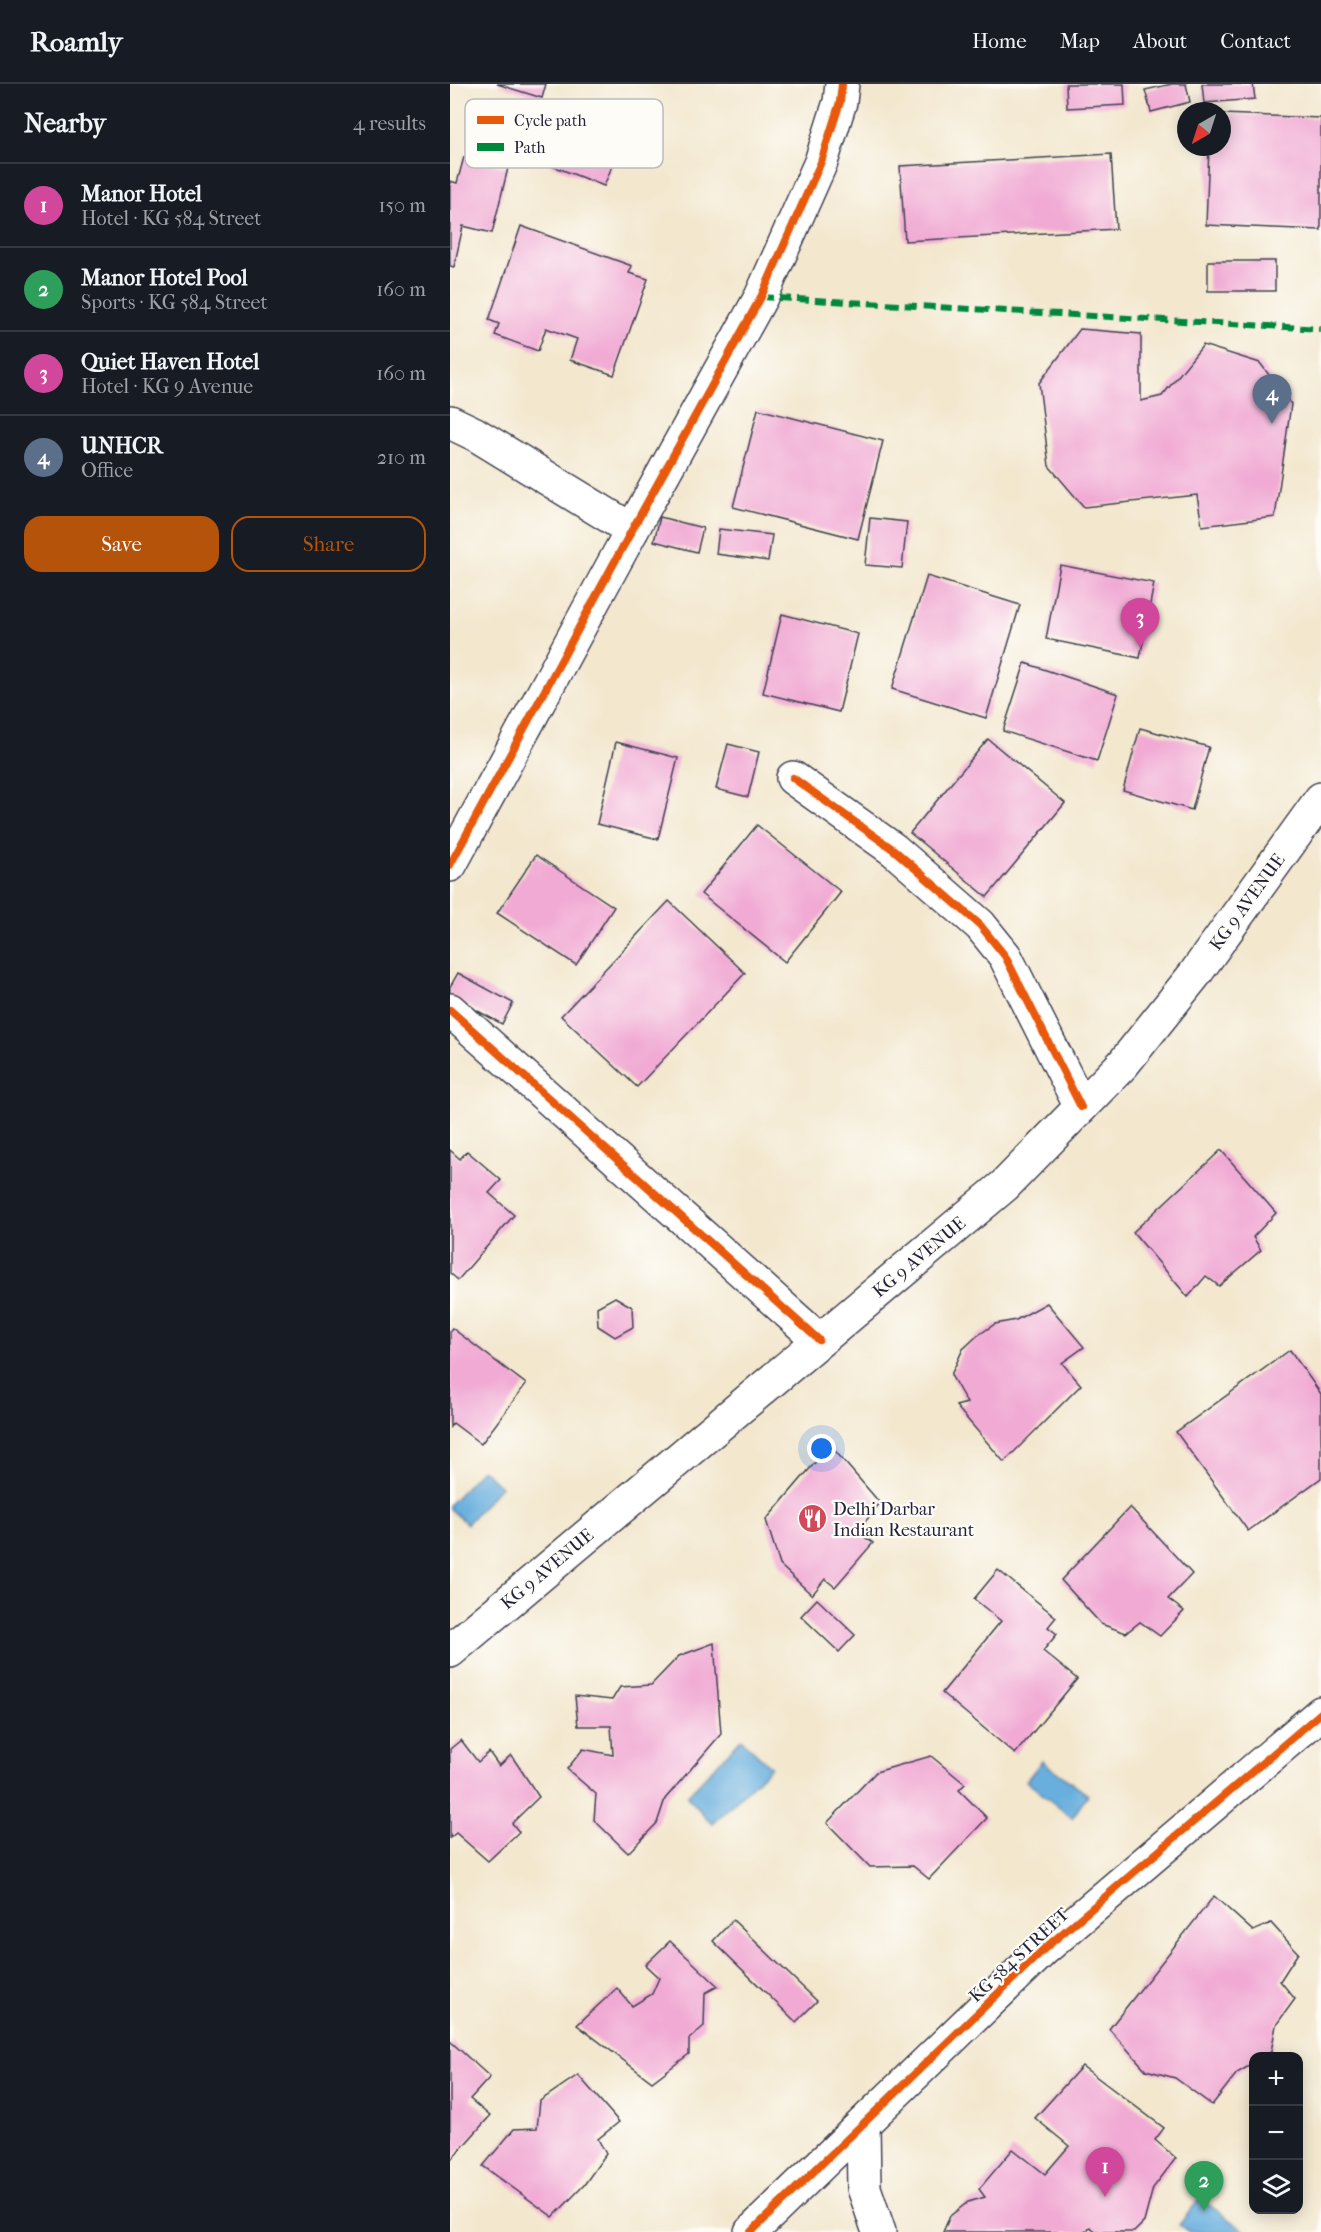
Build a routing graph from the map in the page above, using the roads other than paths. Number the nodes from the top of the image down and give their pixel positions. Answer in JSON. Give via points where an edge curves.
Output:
{"nodes":[{"id":1,"x":842,"y":84,"type":"edge"},
{"id":2,"x":450,"y":422,"type":"edge"},
{"id":3,"x":632,"y":530,"type":"junction"},
{"id":4,"x":793,"y":778,"type":"dead end"},
{"id":5,"x":1321,"y":799,"type":"edge"},
{"id":6,"x":450,"y":865,"type":"edge"},
{"id":7,"x":450,"y":1010,"type":"edge"},
{"id":8,"x":1081,"y":1107,"type":"junction"},
{"id":9,"x":819,"y":1340,"type":"junction"},
{"id":10,"x":450,"y":1651,"type":"edge"},
{"id":11,"x":1321,"y":1713,"type":"edge"},
{"id":12,"x":863,"y":2124,"type":"junction"},
{"id":13,"x":750,"y":2232,"type":"edge"},
{"id":14,"x":879,"y":2232,"type":"edge"}],
"edges":[{"from":1,"to":3,"type":"street","via":[[821,162],[761,297]]},
{"from":2,"to":3,"type":"street"},
{"from":3,"to":6,"type":"street"},
{"from":4,"to":8,"type":"street","via":[[894,850],[980,926],[1005,956]]},
{"from":5,"to":8,"type":"street","name":"KG 9 AVENUE","via":[[1196,974],[1123,1064]]},
{"from":7,"to":9,"type":"street"},
{"from":8,"to":9,"type":"street","name":"KG 9 AVENUE","via":[[1005,1185]]},
{"from":9,"to":10,"type":"street","name":"KG 9 AVENUE"},
{"from":11,"to":12,"type":"street","name":"KG 584 STREET","via":[[1044,1949]]},
{"from":12,"to":13,"type":"street","name":"KG 584 STREET"},
{"from":12,"to":14,"type":"street","via":[[864,2188]]}]}
